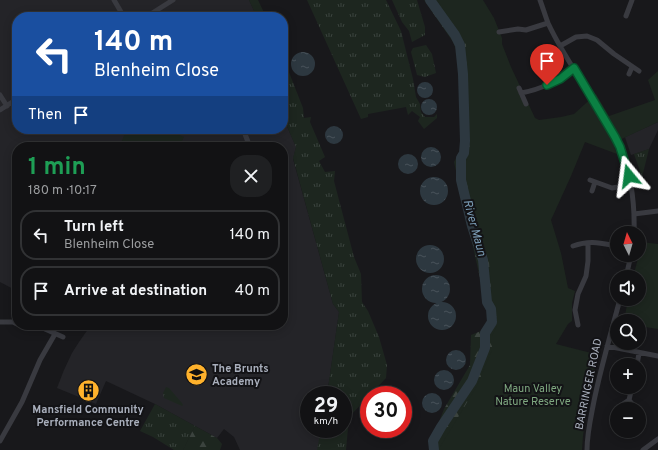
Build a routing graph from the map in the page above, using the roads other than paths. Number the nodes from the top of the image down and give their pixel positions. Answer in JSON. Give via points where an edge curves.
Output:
{"nodes":[{"id":1,"x":114,"y":0,"type":"edge"},
{"id":2,"x":173,"y":0,"type":"edge"},
{"id":3,"x":540,"y":0,"type":"edge"},
{"id":4,"x":632,"y":0,"type":"edge"},
{"id":5,"x":628,"y":10,"type":"junction"},
{"id":6,"x":121,"y":12,"type":"edge"},
{"id":7,"x":154,"y":12,"type":"edge"},
{"id":8,"x":635,"y":12,"type":"dead end"},
{"id":9,"x":626,"y":16,"type":"dead end"},
{"id":10,"x":548,"y":23,"type":"junction"},
{"id":11,"x":499,"y":32,"type":"dead end"},
{"id":12,"x":560,"y":46,"type":"junction"},
{"id":13,"x":632,"y":67,"type":"junction"},
{"id":14,"x":574,"y":68,"type":"junction"},
{"id":15,"x":639,"y":71,"type":"dead end"},
{"id":16,"x":629,"y":74,"type":"dead end"},
{"id":17,"x":0,"y":95,"type":"edge"},
{"id":18,"x":12,"y":102,"type":"edge"},
{"id":19,"x":526,"y":104,"type":"dead end"},
{"id":20,"x":7,"y":106,"type":"junction"},
{"id":21,"x":0,"y":110,"type":"edge"},
{"id":22,"x":631,"y":185,"type":"junction"},
{"id":23,"x":592,"y":191,"type":"dead end"},
{"id":24,"x":658,"y":211,"type":"edge"},
{"id":25,"x":634,"y":214,"type":"junction"},
{"id":26,"x":634,"y":226,"type":"edge"},
{"id":27,"x":588,"y":243,"type":"junction"},
{"id":28,"x":610,"y":245,"type":"edge"},
{"id":29,"x":573,"y":246,"type":"dead end"},
{"id":30,"x":618,"y":306,"type":"edge"},
{"id":31,"x":583,"y":318,"type":"dead end"},
{"id":32,"x":576,"y":319,"type":"junction"},
{"id":33,"x":0,"y":322,"type":"edge"},
{"id":34,"x":12,"y":322,"type":"edge"},
{"id":35,"x":578,"y":325,"type":"dead end"},
{"id":36,"x":47,"y":330,"type":"edge"},
{"id":37,"x":55,"y":334,"type":"junction"},
{"id":38,"x":63,"y":337,"type":"dead end"},
{"id":39,"x":607,"y":346,"type":"junction"},
{"id":40,"x":639,"y":352,"type":"junction"},
{"id":41,"x":658,"y":356,"type":"edge"},
{"id":42,"x":638,"y":358,"type":"edge"},
{"id":43,"x":630,"y":394,"type":"edge"},
{"id":44,"x":629,"y":400,"type":"joint"},
{"id":45,"x":626,"y":402,"type":"edge"},
{"id":46,"x":658,"y":439,"type":"edge"},
{"id":47,"x":0,"y":441,"type":"edge"},
{"id":48,"x":587,"y":450,"type":"edge"},
{"id":49,"x":643,"y":450,"type":"edge"}],
"edges":[{"from":1,"to":6,"type":"street"},
{"from":2,"to":7,"type":"street"},
{"from":3,"to":10,"type":"street"},
{"from":4,"to":5,"type":"street"},
{"from":5,"to":8,"type":"street"},
{"from":5,"to":9,"type":"street"},
{"from":10,"to":11,"type":"street","via":[[526,30]]},
{"from":10,"to":12,"type":"street"},
{"from":12,"to":13,"type":"street","via":[[576,37],[587,36],[597,40]]},
{"from":12,"to":14,"type":"street"},
{"from":13,"to":15,"type":"street"},
{"from":13,"to":16,"type":"street"},
{"from":14,"to":19,"type":"street","via":[[560,79],[536,90],[520,91]]},
{"from":14,"to":22,"type":"street","via":[[620,147]]},
{"from":17,"to":20,"type":"street"},
{"from":18,"to":20,"type":"street"},
{"from":20,"to":21,"type":"street"},
{"from":22,"to":23,"type":"street","via":[[612,188],[592,181]]},
{"from":22,"to":25,"type":"street"},
{"from":24,"to":25,"type":"street"},
{"from":25,"to":26,"type":"street"},
{"from":27,"to":28,"type":"street"},
{"from":27,"to":29,"type":"street"},
{"from":27,"to":32,"type":"street","via":[[586,276],[578,294]]},
{"from":30,"to":39,"type":"street","name":"BARRINGER ROAD"},
{"from":31,"to":32,"type":"street"},
{"from":32,"to":35,"type":"street"},
{"from":33,"to":34,"type":"street"},
{"from":36,"to":37,"type":"street"},
{"from":37,"to":38,"type":"street"},
{"from":37,"to":47,"type":"street"},
{"from":39,"to":40,"type":"street"},
{"from":39,"to":48,"type":"street","name":"BARRINGER ROAD","via":[[596,389]]},
{"from":40,"to":41,"type":"street"},
{"from":40,"to":42,"type":"street"},
{"from":43,"to":44,"type":"street"},
{"from":44,"to":45,"type":"street"},
{"from":46,"to":49,"type":"street"}]}
